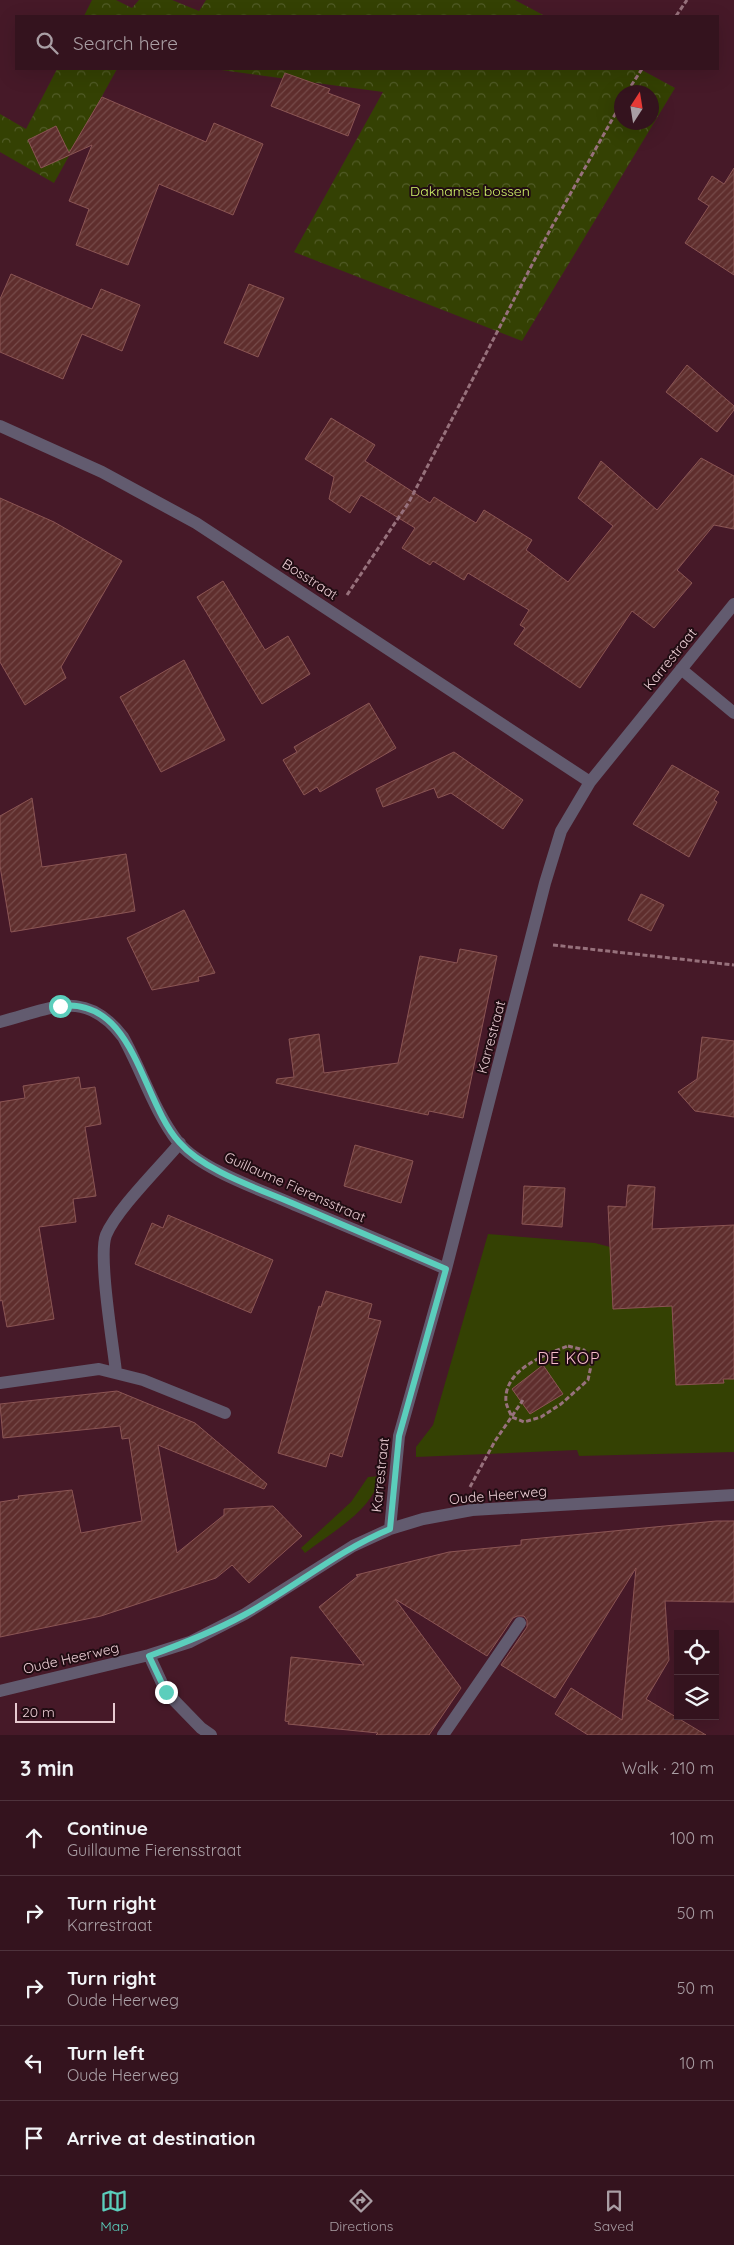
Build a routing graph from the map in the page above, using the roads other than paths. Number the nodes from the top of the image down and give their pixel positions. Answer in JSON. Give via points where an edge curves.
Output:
{"nodes":[{"id":1,"x":0,"y":426,"type":"edge"},
{"id":2,"x":734,"y":604,"type":"edge"},
{"id":3,"x":680,"y":669,"type":"junction"},
{"id":4,"x":734,"y":713,"type":"edge"},
{"id":5,"x":590,"y":782,"type":"junction"},
{"id":6,"x":0,"y":1022,"type":"edge"},
{"id":7,"x":180,"y":1143,"type":"junction"},
{"id":8,"x":446,"y":1269,"type":"junction"},
{"id":9,"x":116,"y":1372,"type":"junction"},
{"id":10,"x":0,"y":1383,"type":"edge"},
{"id":11,"x":224,"y":1413,"type":"dead end"},
{"id":12,"x":734,"y":1495,"type":"edge"},
{"id":13,"x":390,"y":1529,"type":"junction"},
{"id":14,"x":520,"y":1622,"type":"dead end"},
{"id":15,"x":149,"y":1656,"type":"junction"},
{"id":16,"x":0,"y":1691,"type":"edge"},
{"id":17,"x":211,"y":1735,"type":"edge"},
{"id":18,"x":443,"y":1735,"type":"edge"}],
"edges":[{"from":1,"to":5,"type":"street","name":"Bosstraat","via":[[102,472],[196,523]]},
{"from":2,"to":3,"type":"street","name":"Karrestraat"},
{"from":3,"to":4,"type":"street"},
{"from":3,"to":5,"type":"street","name":"Karrestraat"},
{"from":5,"to":8,"type":"street","name":"Karrestraat","via":[[561,831]]},
{"from":6,"to":7,"type":"street","name":"Guillaume Fierensstraat","via":[[76,1004],[106,1018],[123,1037],[165,1122]]},
{"from":7,"to":8,"type":"street","name":"Guillaume Fierensstraat","via":[[214,1168],[246,1184]]},
{"from":7,"to":9,"type":"street","via":[[114,1221],[105,1237],[104,1258]]},
{"from":8,"to":13,"type":"street","name":"Karrestraat","via":[[399,1436]]},
{"from":9,"to":10,"type":"street","via":[[82,1370]]},
{"from":9,"to":11,"type":"street"},
{"from":12,"to":13,"type":"street","name":"Oude Heerweg","via":[[457,1512]]},
{"from":13,"to":15,"type":"street","name":"Oude Heerweg","via":[[352,1546],[245,1614],[190,1642]]},
{"from":14,"to":18,"type":"street"},
{"from":15,"to":16,"type":"street","name":"Oude Heerweg"},
{"from":15,"to":17,"type":"street","via":[[166,1692]]}]}
